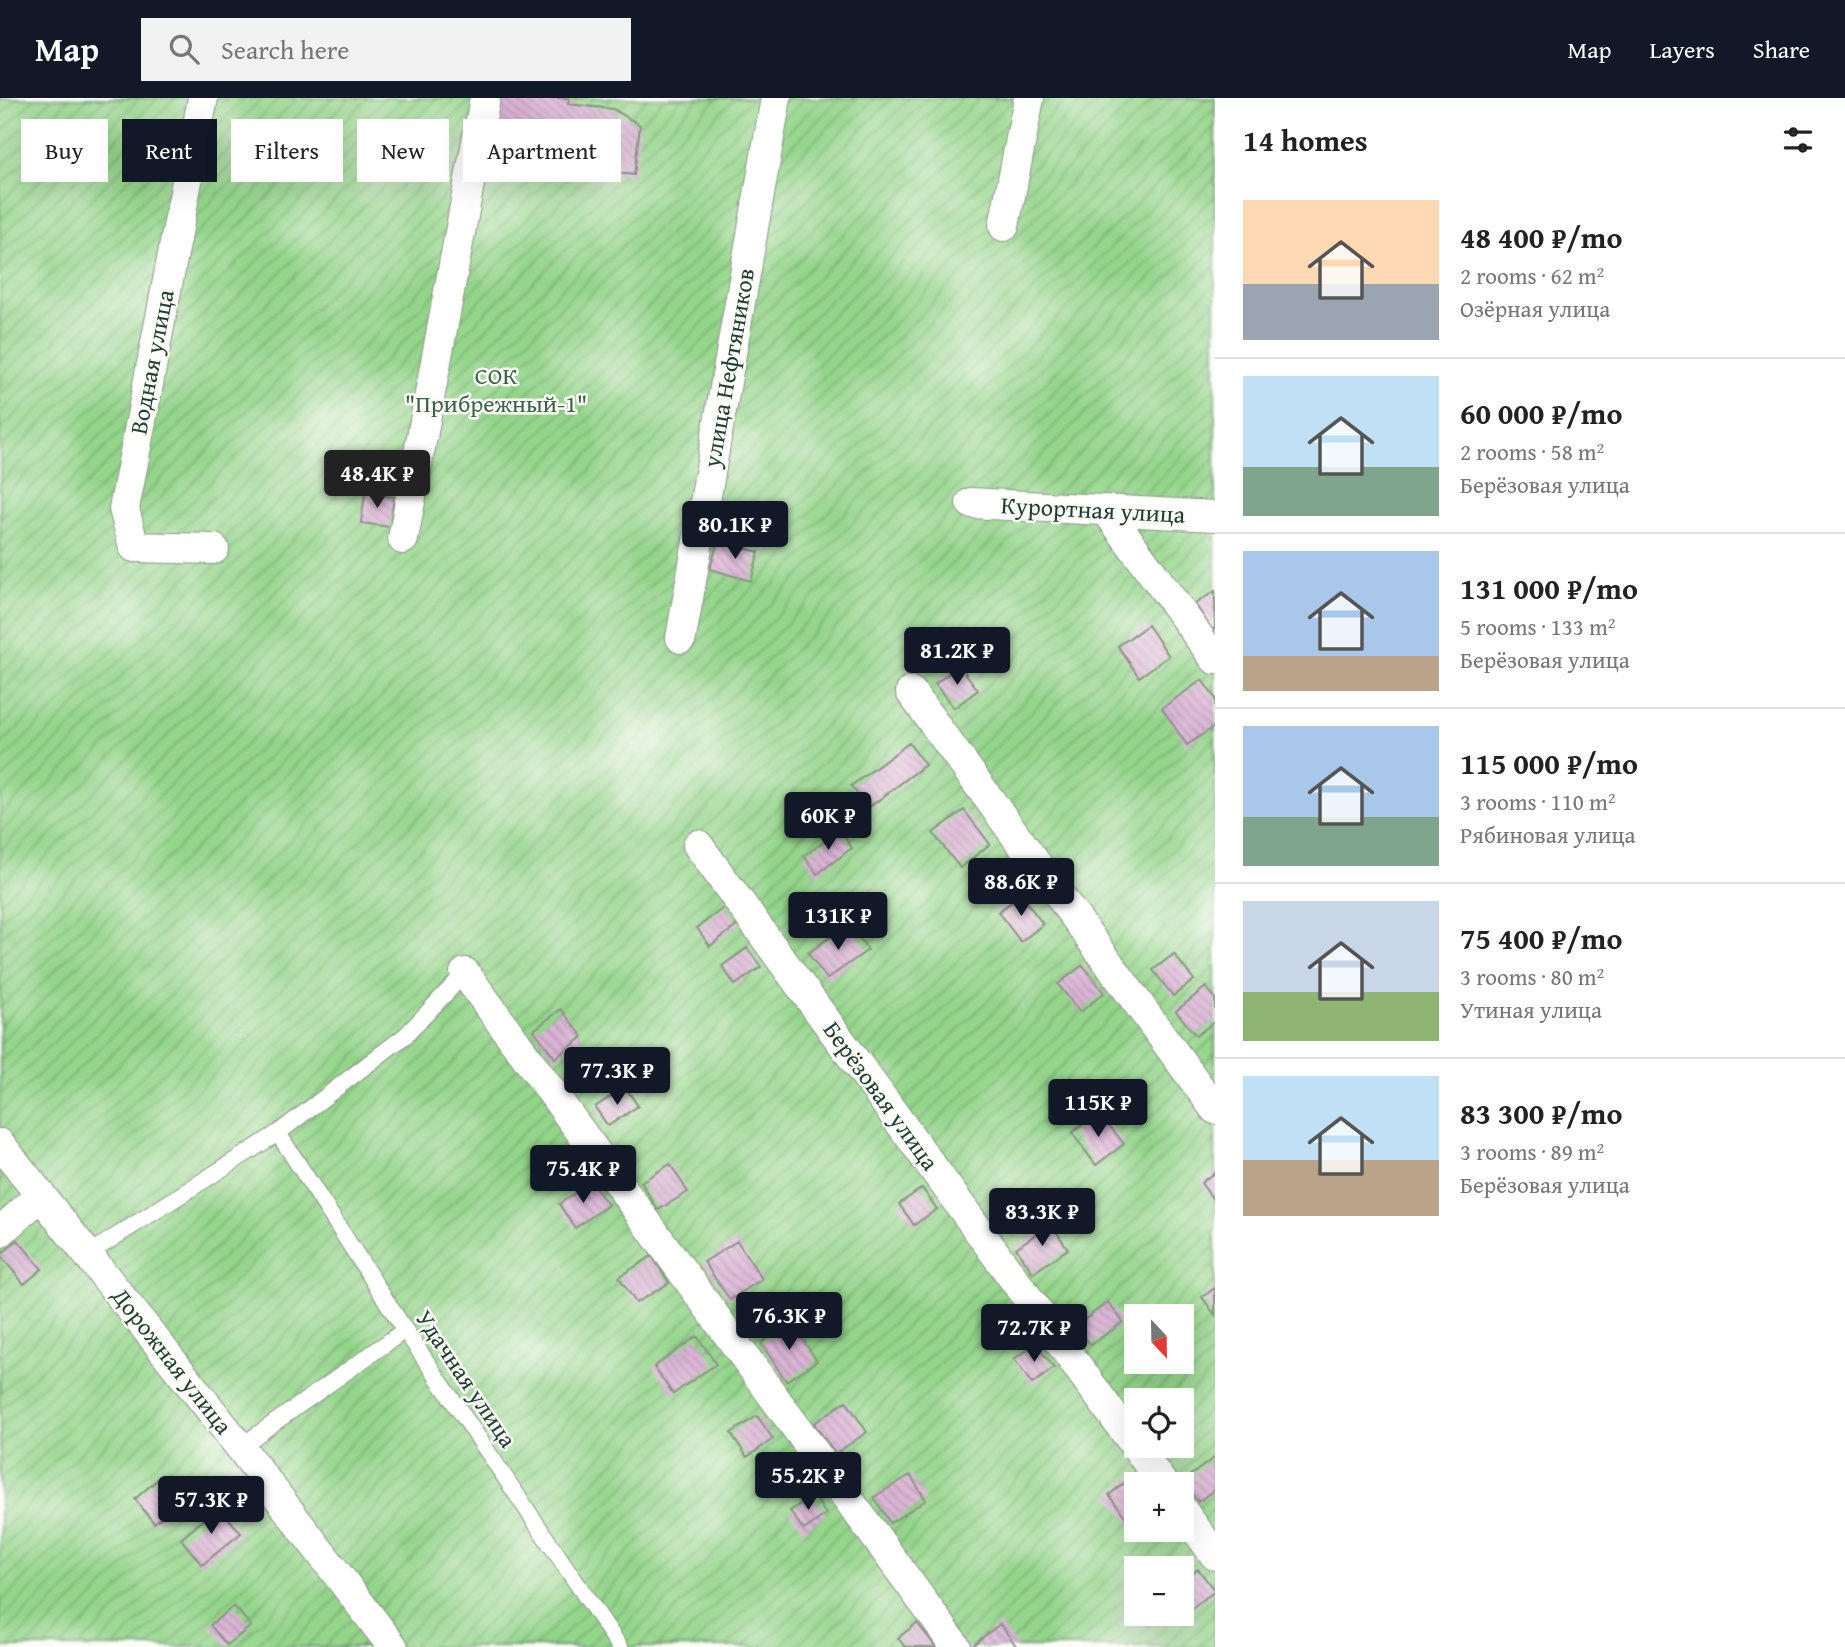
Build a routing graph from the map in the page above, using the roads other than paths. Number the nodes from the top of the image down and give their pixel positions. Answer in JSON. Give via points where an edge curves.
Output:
{"nodes":[{"id":1,"x":203,"y":98,"type":"edge"},
{"id":2,"x":485,"y":98,"type":"edge"},
{"id":3,"x":776,"y":98,"type":"edge"},
{"id":4,"x":1029,"y":98,"type":"edge"},
{"id":5,"x":1004,"y":226,"type":"dead end"},
{"id":6,"x":971,"y":503,"type":"dead end"},
{"id":7,"x":1107,"y":511,"type":"junction"},
{"id":8,"x":1215,"y":516,"type":"edge"},
{"id":9,"x":403,"y":539,"type":"dead end"},
{"id":10,"x":214,"y":549,"type":"dead end"},
{"id":11,"x":681,"y":638,"type":"dead end"},
{"id":12,"x":1215,"y":659,"type":"edge"},
{"id":13,"x":911,"y":692,"type":"dead end"},
{"id":14,"x":698,"y":845,"type":"dead end"},
{"id":15,"x":465,"y":973,"type":"joint"},
{"id":16,"x":1215,"y":1109,"type":"edge"},
{"id":17,"x":278,"y":1133,"type":"junction"},
{"id":18,"x":0,"y":1144,"type":"edge"},
{"id":19,"x":41,"y":1195,"type":"junction"},
{"id":20,"x":0,"y":1232,"type":"edge"},
{"id":21,"x":88,"y":1254,"type":"junction"},
{"id":22,"x":405,"y":1330,"type":"junction"},
{"id":23,"x":240,"y":1447,"type":"junction"},
{"id":24,"x":1154,"y":1472,"type":"edge"},
{"id":25,"x":1194,"y":1527,"type":"edge"},
{"id":26,"x":1215,"y":1555,"type":"edge"},
{"id":27,"x":393,"y":1647,"type":"edge"},
{"id":28,"x":620,"y":1647,"type":"edge"},
{"id":29,"x":956,"y":1647,"type":"edge"}],
"edges":[{"from":1,"to":10,"type":"street","name":"Водная улица","via":[[124,509],[134,547]]},
{"from":2,"to":9,"type":"street"},
{"from":3,"to":11,"type":"street","name":"улица Нефтяников"},
{"from":4,"to":5,"type":"street"},
{"from":6,"to":7,"type":"street","name":"Курортная улица"},
{"from":7,"to":8,"type":"street","name":"Курортная улица"},
{"from":7,"to":12,"type":"street"},
{"from":13,"to":16,"type":"street"},
{"from":14,"to":24,"type":"street","name":"Берёзовая улица"},
{"from":15,"to":17,"type":"lane","via":[[406,1035]]},
{"from":15,"to":29,"type":"street"},
{"from":17,"to":21,"type":"lane"},
{"from":17,"to":22,"type":"lane","name":"Удачная улица"},
{"from":18,"to":19,"type":"street","name":"Дорожная улица"},
{"from":19,"to":20,"type":"street"},
{"from":19,"to":21,"type":"street","name":"Дорожная улица"},
{"from":21,"to":23,"type":"street","name":"Дорожная улица"},
{"from":22,"to":23,"type":"lane"},
{"from":22,"to":28,"type":"lane","name":"Удачная улица"},
{"from":23,"to":27,"type":"street","name":"Дорожная улица"},
{"from":25,"to":26,"type":"street"}]}
